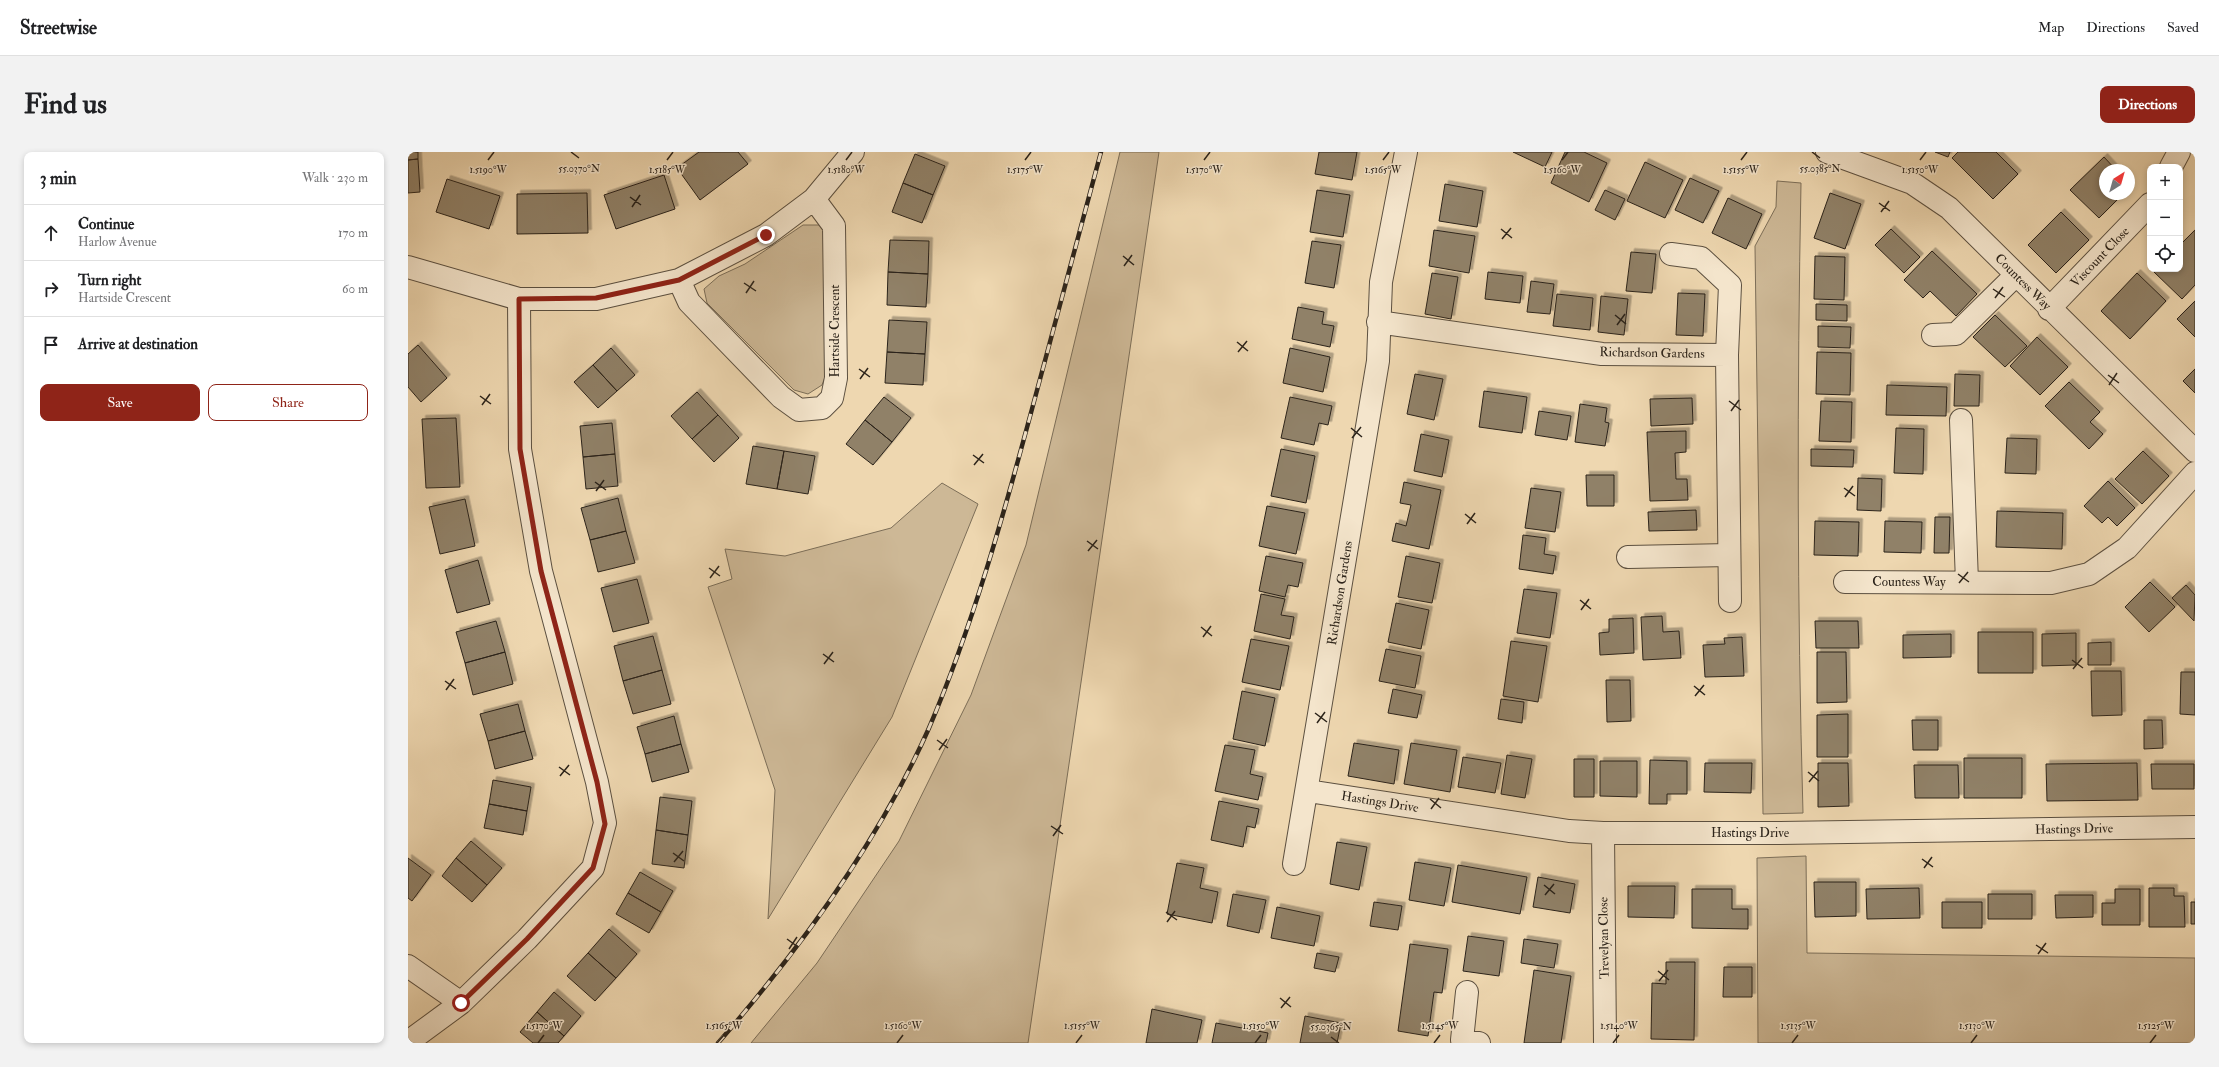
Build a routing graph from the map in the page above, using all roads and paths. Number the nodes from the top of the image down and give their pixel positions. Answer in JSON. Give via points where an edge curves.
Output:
{"nodes":[{"id":1,"x":853,"y":152,"type":"edge"},
{"id":2,"x":1406,"y":152,"type":"edge"},
{"id":3,"x":1827,"y":152,"type":"edge"},
{"id":4,"x":2179,"y":152,"type":"edge"},
{"id":5,"x":1878,"y":161,"type":"edge"},
{"id":6,"x":2173,"y":164,"type":"edge"},
{"id":7,"x":814,"y":199,"type":"junction"},
{"id":8,"x":2147,"y":207,"type":"edge"},
{"id":9,"x":1671,"y":254,"type":"dead end"},
{"id":10,"x":408,"y":267,"type":"edge"},
{"id":11,"x":2016,"y":275,"type":"junction"},
{"id":12,"x":679,"y":280,"type":"junction"},
{"id":13,"x":519,"y":299,"type":"junction"},
{"id":14,"x":2049,"y":309,"type":"junction"},
{"id":15,"x":1378,"y":322,"type":"junction"},
{"id":16,"x":1933,"y":335,"type":"dead end"},
{"id":17,"x":1727,"y":355,"type":"junction"},
{"id":18,"x":1961,"y":420,"type":"dead end"},
{"id":19,"x":2195,"y":451,"type":"edge"},
{"id":20,"x":2195,"y":472,"type":"edge"},
{"id":21,"x":1729,"y":555,"type":"junction"},
{"id":22,"x":1628,"y":558,"type":"dead end"},
{"id":23,"x":1845,"y":582,"type":"dead end"},
{"id":24,"x":1967,"y":582,"type":"junction"},
{"id":25,"x":1730,"y":602,"type":"dead end"},
{"id":26,"x":1308,"y":791,"type":"junction"},
{"id":27,"x":2195,"y":827,"type":"edge"},
{"id":28,"x":1603,"y":833,"type":"junction"},
{"id":29,"x":1294,"y":864,"type":"dead end"},
{"id":30,"x":408,"y":966,"type":"edge"},
{"id":31,"x":1467,"y":992,"type":"dead end"},
{"id":32,"x":461,"y":1003,"type":"junction"},
{"id":33,"x":408,"y":1042,"type":"edge"},
{"id":34,"x":1479,"y":1043,"type":"edge"},
{"id":35,"x":1605,"y":1043,"type":"edge"}],
"edges":[{"from":1,"to":7,"type":"street"},
{"from":2,"to":15,"type":"street","name":"Richardson Gardens","via":[[1381,282]]},
{"from":3,"to":5,"type":"street","name":"Countess Way"},
{"from":4,"to":6,"type":"street"},
{"from":5,"to":11,"type":"street","name":"Countess Way","via":[[1949,208]]},
{"from":7,"to":12,"type":"street","via":[[766,235]]},
{"from":7,"to":12,"type":"street","name":"Hartside Crescent","via":[[834,226],[836,378],[832,398],[822,408],[800,410],[781,397],[689,302]]},
{"from":8,"to":14,"type":"street","name":"Viscount Close"},
{"from":9,"to":17,"type":"street","via":[[1701,258],[1730,285]]},
{"from":10,"to":13,"type":"street"},
{"from":11,"to":14,"type":"street","name":"Countess Way"},
{"from":11,"to":16,"type":"street","via":[[1956,334]]},
{"from":12,"to":13,"type":"street","via":[[596,298]]},
{"from":13,"to":32,"type":"street","via":[[520,449],[541,571],[597,782],[605,824],[593,868],[527,939]]},
{"from":14,"to":19,"type":"street","name":"Countess Way"},
{"from":15,"to":17,"type":"street","name":"Richardson Gardens","via":[[1602,354]]},
{"from":15,"to":26,"type":"street","name":"Richardson Gardens","via":[[1378,361]]},
{"from":17,"to":21,"type":"street"},
{"from":18,"to":24,"type":"street"},
{"from":20,"to":24,"type":"street","name":"Countess Way","via":[[2127,548],[2089,574],[2051,583]]},
{"from":21,"to":22,"type":"street"},
{"from":21,"to":25,"type":"street"},
{"from":23,"to":24,"type":"street","name":"Countess Way"},
{"from":26,"to":28,"type":"street","name":"Hastings Drive"},
{"from":26,"to":29,"type":"street","name":"Richardson Gardens"},
{"from":27,"to":28,"type":"street","name":"Hastings Drive"},
{"from":28,"to":35,"type":"street","name":"Trevelyan Close"},
{"from":30,"to":32,"type":"street"},
{"from":31,"to":34,"type":"street","via":[[1462,1040]]},
{"from":32,"to":33,"type":"street"}]}
